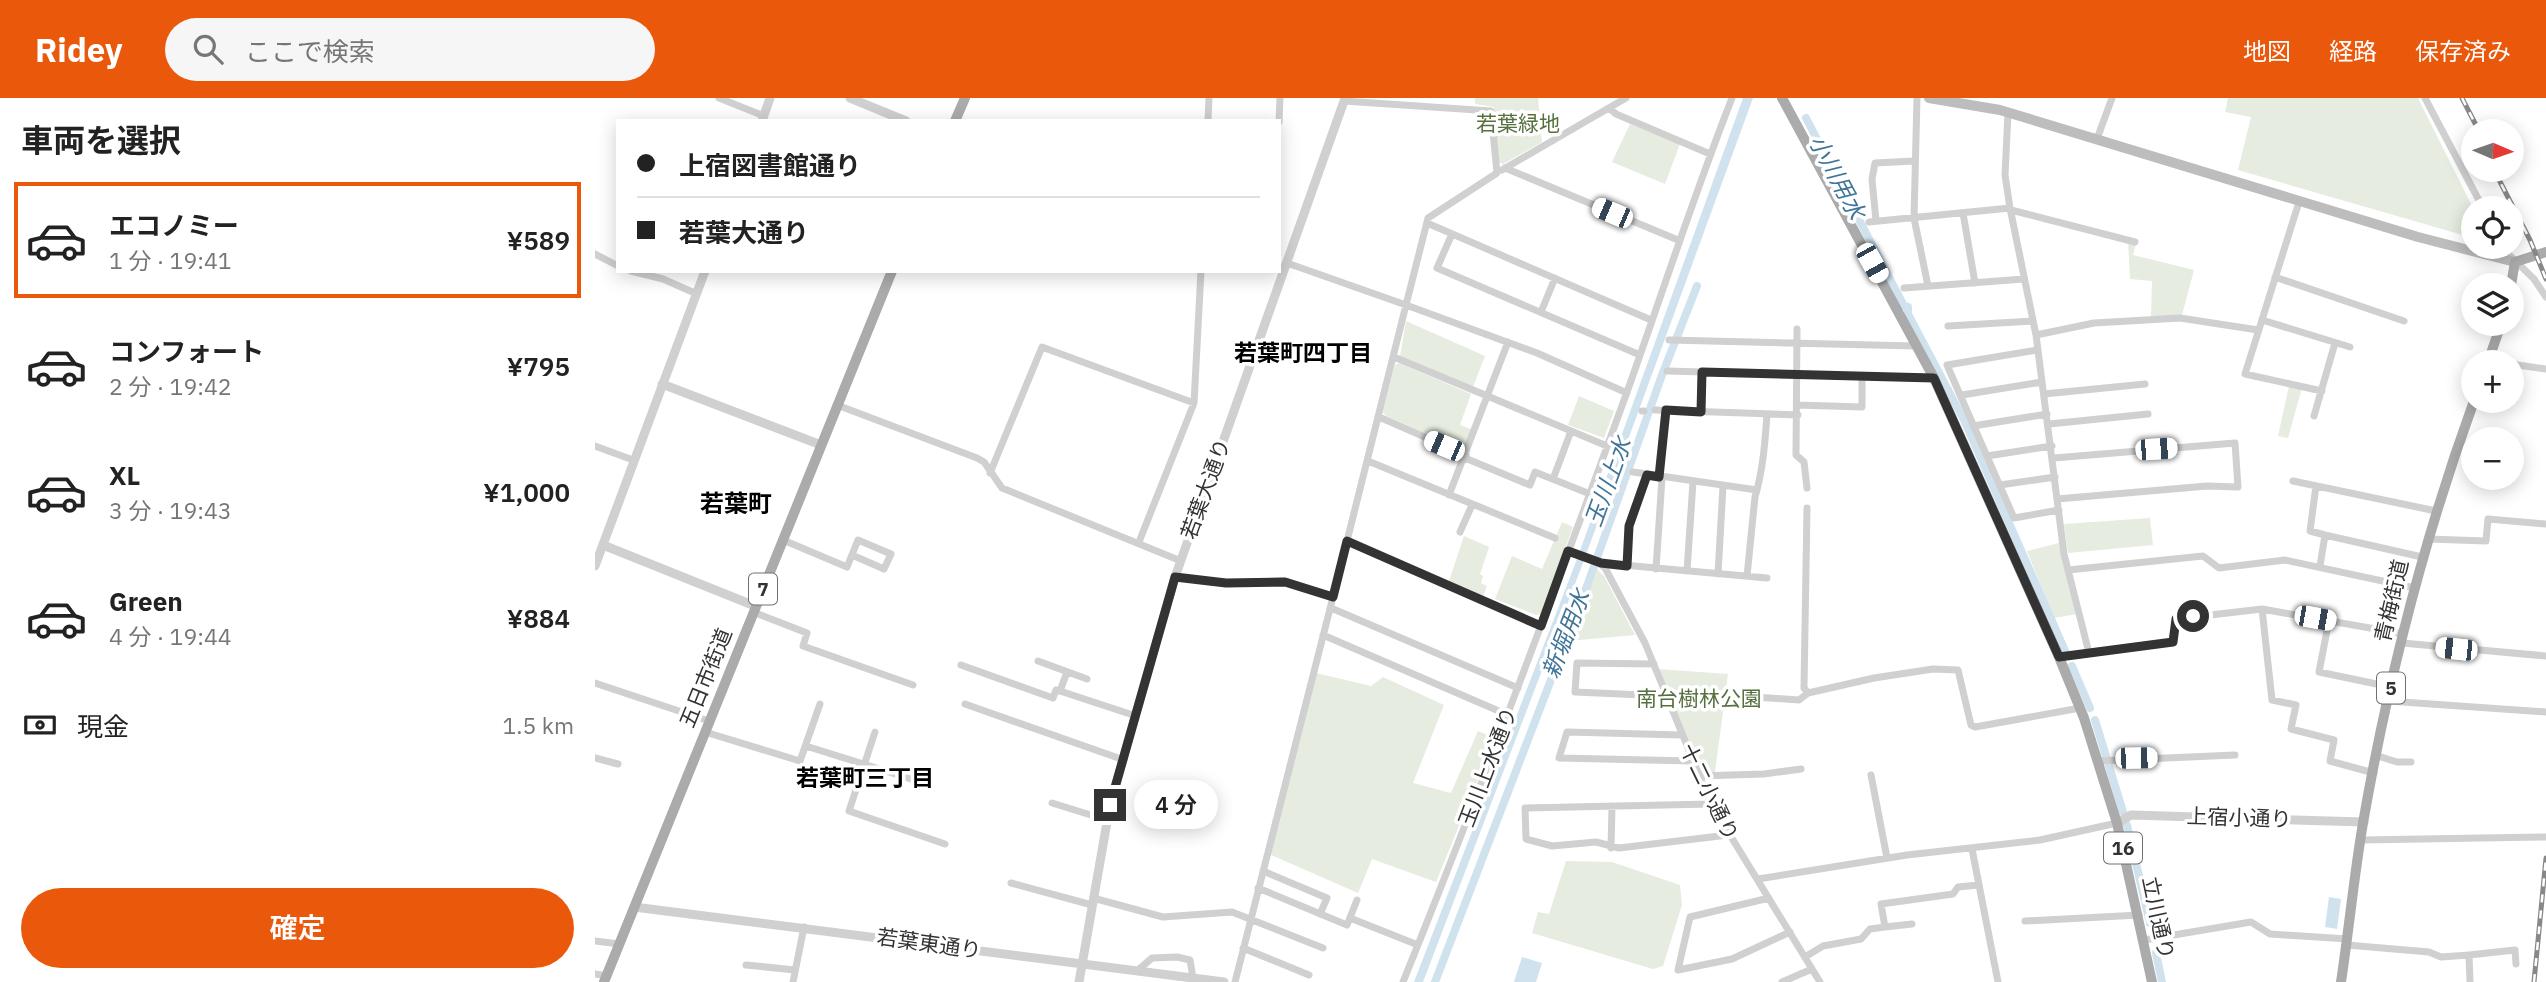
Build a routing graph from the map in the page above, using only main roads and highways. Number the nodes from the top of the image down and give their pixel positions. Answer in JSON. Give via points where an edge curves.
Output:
{"nodes":[{"id":1,"x":965,"y":98,"type":"edge"},
{"id":2,"x":1782,"y":98,"type":"edge"},
{"id":3,"x":1930,"y":98,"type":"edge"},
{"id":4,"x":956,"y":119,"type":"edge"},
{"id":5,"x":2546,"y":252,"type":"edge"},
{"id":6,"x":2515,"y":262,"type":"junction"},
{"id":7,"x":891,"y":273,"type":"edge"},
{"id":8,"x":2513,"y":273,"type":"edge"},
{"id":9,"x":2470,"y":413,"type":"edge"},
{"id":10,"x":602,"y":977,"type":"edge"},
{"id":11,"x":2152,"y":982,"type":"edge"},
{"id":12,"x":2341,"y":982,"type":"edge"}],
"edges":[{"from":1,"to":4,"type":"main road"},
{"from":2,"to":11,"type":"main road","name":"立川通り","number":"16","via":[[1934,378],[2105,760]]},
{"from":3,"to":6,"type":"main road","via":[[2004,111],[2299,202]]},
{"from":5,"to":6,"type":"main road"},
{"from":6,"to":8,"type":"main road"},
{"from":7,"to":10,"type":"main road","name":"五日市街道","number":"7"},
{"from":9,"to":12,"type":"main road","name":"青梅街道","number":"5","via":[[2422,557],[2388,701],[2364,822]]}]}
